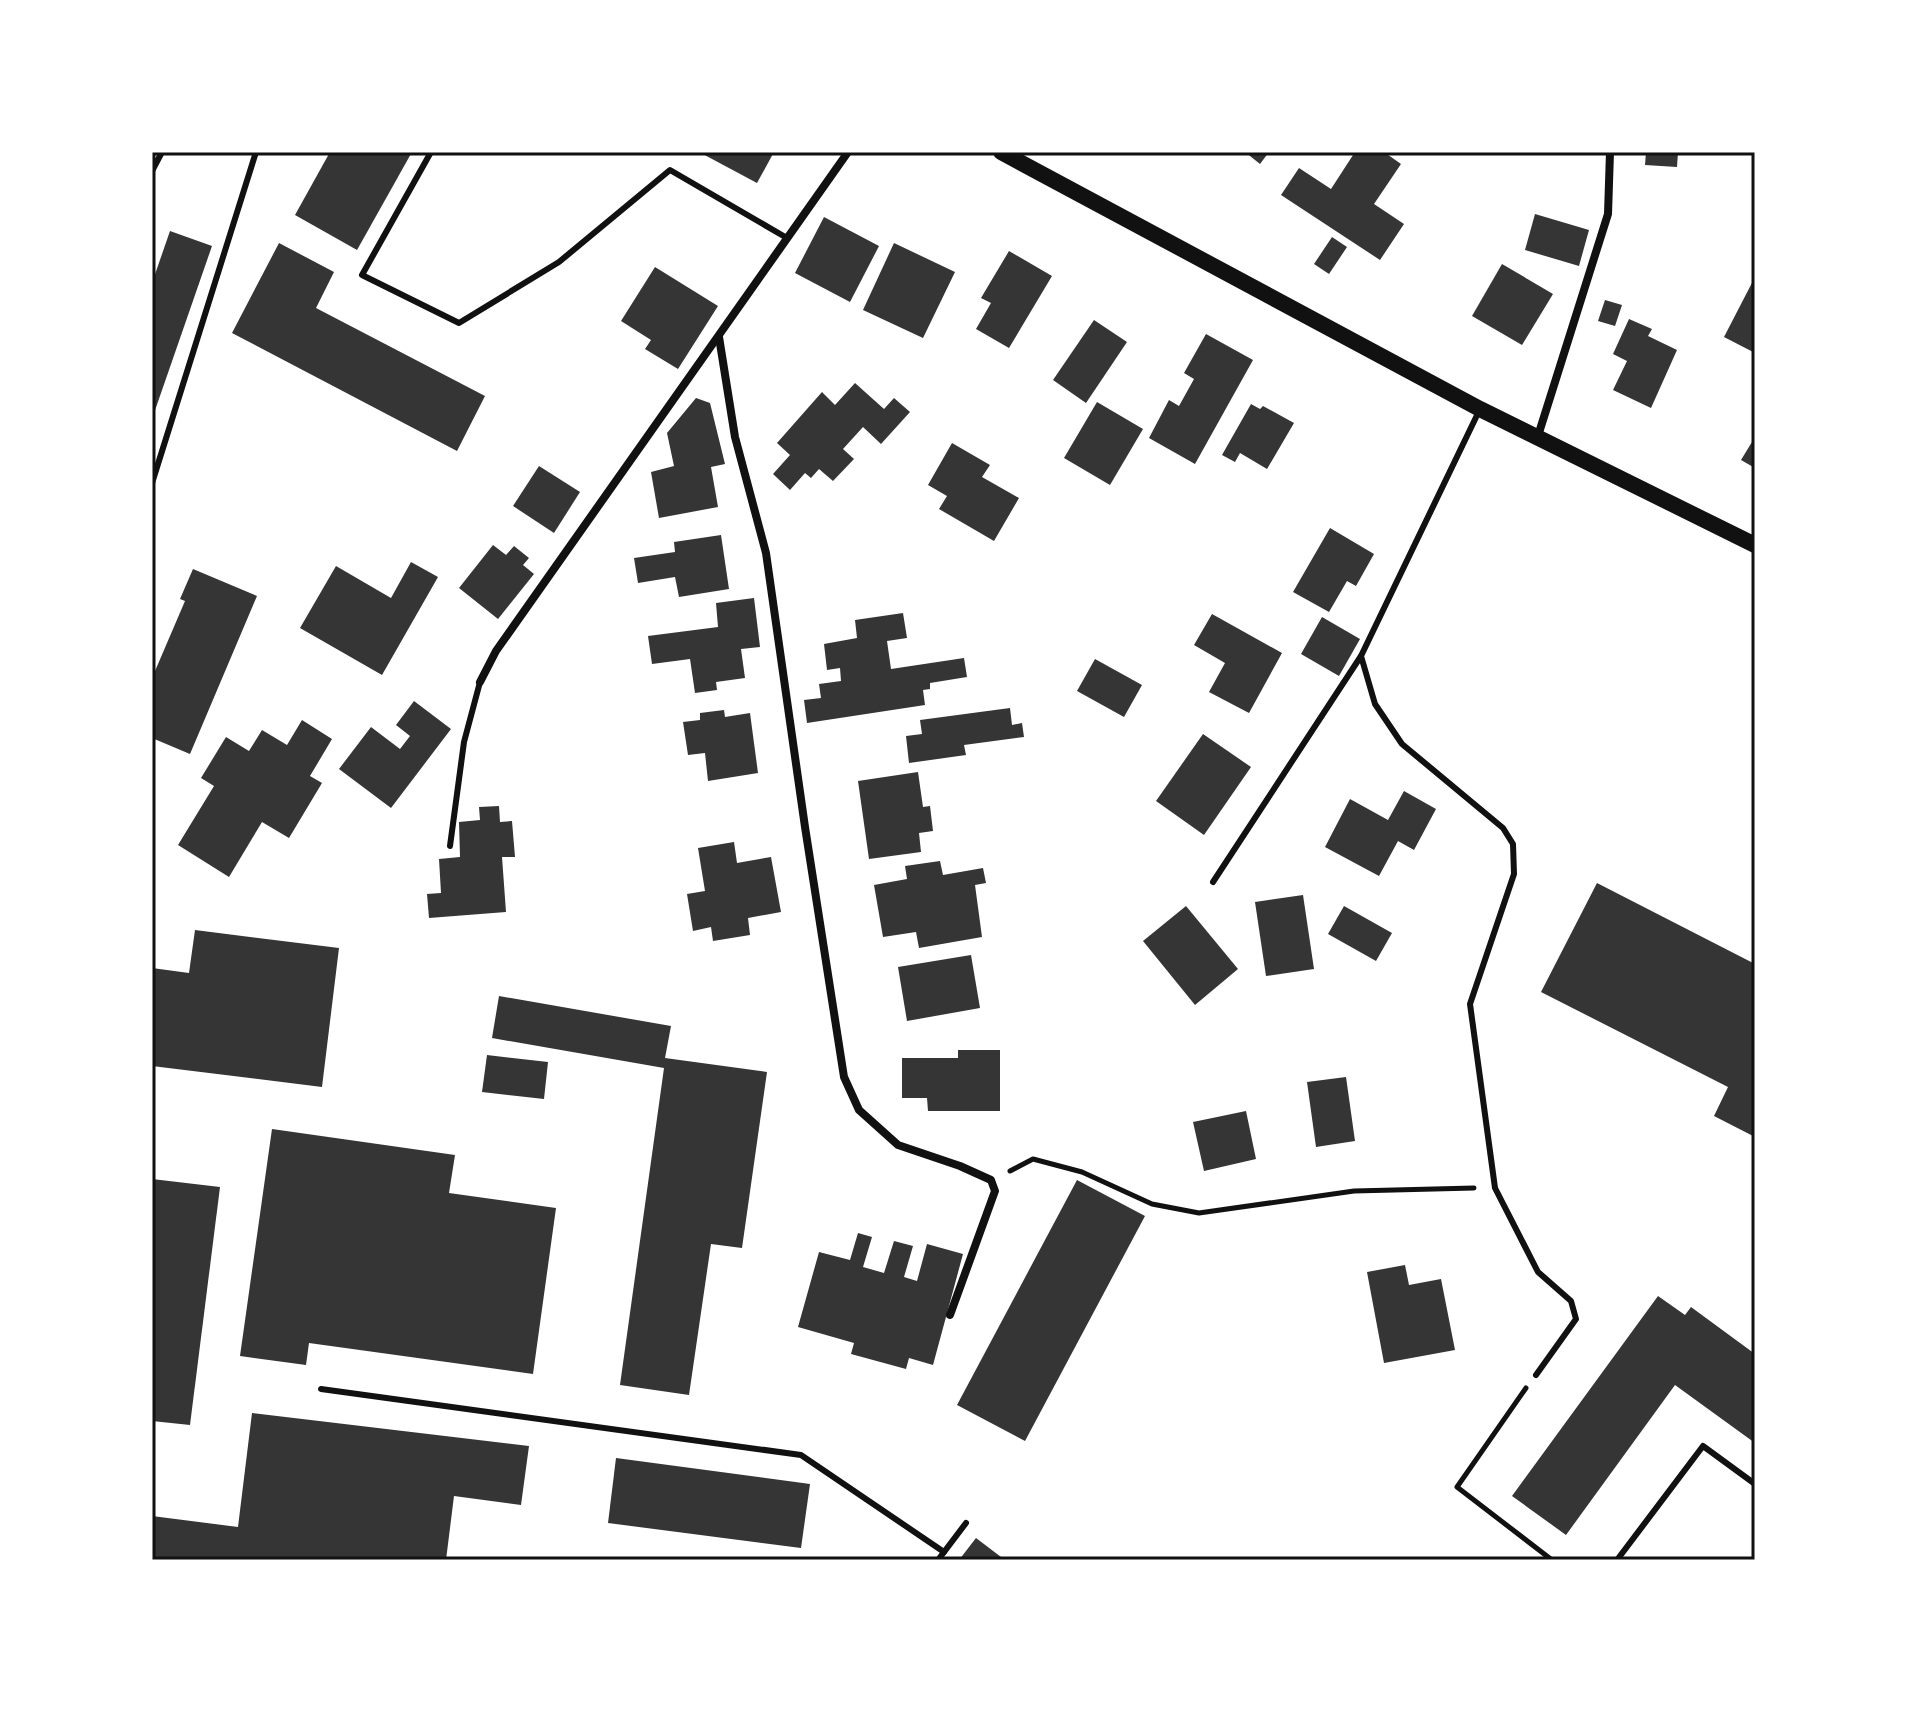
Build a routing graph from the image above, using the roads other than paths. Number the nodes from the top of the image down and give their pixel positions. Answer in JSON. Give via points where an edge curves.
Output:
{"nodes":[{"id":1,"x":162,"y":152,"type":"edge"},
{"id":2,"x":256,"y":152,"type":"edge"},
{"id":3,"x":431,"y":152,"type":"edge"},
{"id":4,"x":848,"y":152,"type":"edge"},
{"id":5,"x":1001,"y":152,"type":"edge"},
{"id":6,"x":1610,"y":152,"type":"edge"},
{"id":7,"x":152,"y":171,"type":"edge"},
{"id":8,"x":787,"y":238,"type":"junction"},
{"id":9,"x":719,"y":337,"type":"junction"},
{"id":10,"x":1480,"y":409,"type":"junction"},
{"id":11,"x":1537,"y":439,"type":"junction"},
{"id":12,"x":152,"y":483,"type":"edge"},
{"id":13,"x":1755,"y":545,"type":"edge"},
{"id":14,"x":1361,"y":656,"type":"junction"},
{"id":15,"x":480,"y":682,"type":"joint"},
{"id":16,"x":450,"y":846,"type":"dead end"},
{"id":17,"x":1213,"y":882,"type":"dead end"},
{"id":18,"x":950,"y":1315,"type":"dead end"},
{"id":19,"x":1536,"y":1375,"type":"road end"},
{"id":20,"x":321,"y":1389,"type":"dead end"},
{"id":21,"x":1755,"y":1484,"type":"edge"},
{"id":22,"x":966,"y":1523,"type":"dead end"},
{"id":23,"x":944,"y":1552,"type":"junction"},
{"id":24,"x":938,"y":1560,"type":"edge"},
{"id":25,"x":1617,"y":1560,"type":"edge"}],
"edges":[{"from":1,"to":7,"type":"lane"},
{"from":2,"to":12,"type":"lane"},
{"from":3,"to":8,"type":"lane","via":[[362,275],[459,323],[559,262],[670,170]]},
{"from":4,"to":8,"type":"street"},
{"from":5,"to":10,"type":"main road"},
{"from":6,"to":11,"type":"street","via":[[1608,214]]},
{"from":8,"to":9,"type":"street"},
{"from":9,"to":15,"type":"street","via":[[496,651]]},
{"from":9,"to":18,"type":"street","via":[[735,437],[766,553],[844,1077],[859,1110],[898,1145],[991,1180],[995,1191]]},
{"from":10,"to":11,"type":"main road"},
{"from":10,"to":14,"type":"lane"},
{"from":11,"to":13,"type":"main road"},
{"from":14,"to":17,"type":"lane"},
{"from":14,"to":19,"type":"lane","via":[[1375,704],[1402,744],[1503,828],[1513,844],[1514,874],[1470,1004],[1495,1188],[1538,1272],[1571,1301],[1576,1319]]},
{"from":15,"to":16,"type":"lane","via":[[464,742]]},
{"from":20,"to":23,"type":"lane","via":[[801,1455]]},
{"from":21,"to":25,"type":"lane","via":[[1703,1446]]},
{"from":22,"to":23,"type":"lane"},
{"from":23,"to":24,"type":"lane"}]}
